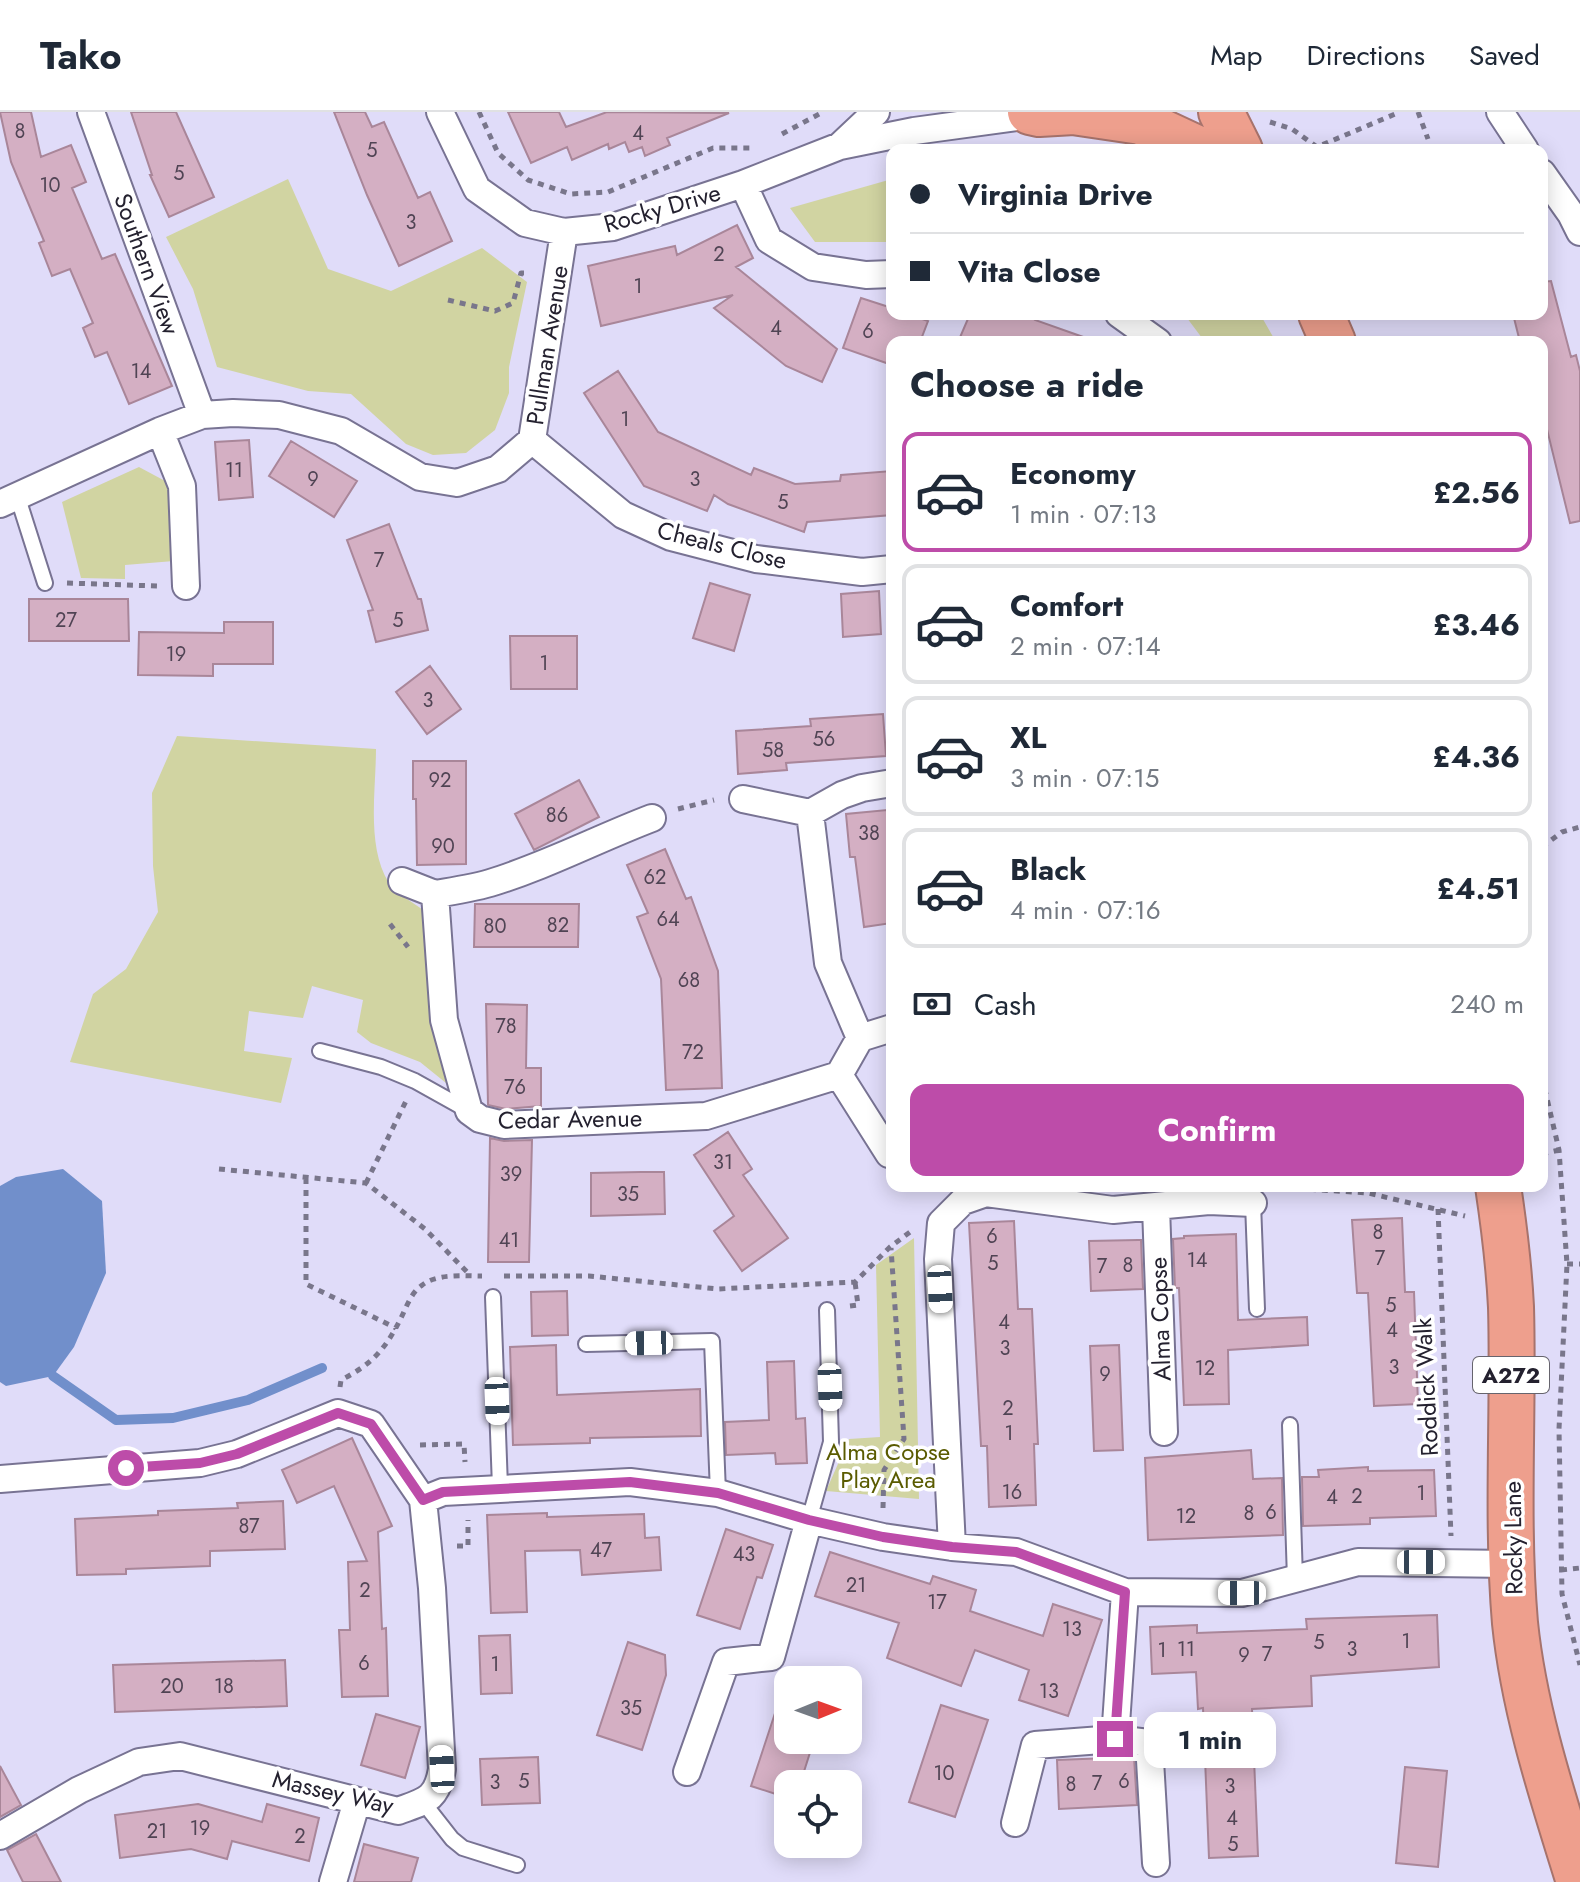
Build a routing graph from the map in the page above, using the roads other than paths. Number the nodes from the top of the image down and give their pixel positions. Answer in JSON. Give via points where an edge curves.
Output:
{"nodes":[{"id":1,"x":91,"y":112,"type":"edge"},
{"id":2,"x":440,"y":112,"type":"edge"},
{"id":3,"x":876,"y":112,"type":"edge"},
{"id":4,"x":1221,"y":112,"type":"edge"},
{"id":5,"x":1500,"y":112,"type":"edge"},
{"id":6,"x":1054,"y":113,"type":"edge"},
{"id":7,"x":1188,"y":144,"type":"edge"},
{"id":8,"x":1237,"y":144,"type":"edge"},
{"id":9,"x":1521,"y":144,"type":"edge"},
{"id":10,"x":840,"y":146,"type":"junction"},
{"id":11,"x":1548,"y":181,"type":"edge"},
{"id":12,"x":743,"y":184,"type":"junction"},
{"id":13,"x":564,"y":232,"type":"junction"},
{"id":14,"x":1580,"y":232,"type":"edge"},
{"id":15,"x":886,"y":274,"type":"edge"},
{"id":16,"x":1127,"y":320,"type":"edge"},
{"id":17,"x":1150,"y":336,"type":"edge"},
{"id":18,"x":202,"y":415,"type":"junction"},
{"id":19,"x":160,"y":431,"type":"junction"},
{"id":20,"x":532,"y":440,"type":"junction"},
{"id":21,"x":9,"y":499,"type":"edge"},
{"id":22,"x":886,"y":570,"type":"edge"},
{"id":23,"x":45,"y":583,"type":"road end"},
{"id":24,"x":186,"y":586,"type":"road end"},
{"id":25,"x":886,"y":784,"type":"edge"},
{"id":26,"x":743,"y":799,"type":"road end"},
{"id":27,"x":810,"y":813,"type":"junction"},
{"id":28,"x":652,"y":818,"type":"road end"},
{"id":29,"x":402,"y":881,"type":"dead end"},
{"id":30,"x":435,"y":894,"type":"junction"},
{"id":31,"x":886,"y":1030,"type":"edge"},
{"id":32,"x":860,"y":1038,"type":"junction"},
{"id":33,"x":320,"y":1051,"type":"dead end"},
{"id":34,"x":839,"y":1075,"type":"junction"},
{"id":35,"x":469,"y":1111,"type":"junction"},
{"id":36,"x":886,"y":1149,"type":"edge"},
{"id":37,"x":1257,"y":1194,"type":"edge"},
{"id":38,"x":1486,"y":1202,"type":"edge"},
{"id":39,"x":1156,"y":1207,"type":"junction"},
{"id":40,"x":493,"y":1297,"type":"dead end"},
{"id":41,"x":1257,"y":1309,"type":"dead end"},
{"id":42,"x":827,"y":1310,"type":"dead end"},
{"id":43,"x":586,"y":1344,"type":"dead end"},
{"id":44,"x":1290,"y":1425,"type":"dead end"},
{"id":45,"x":1164,"y":1432,"type":"dead end"},
{"id":46,"x":0,"y":1479,"type":"edge"},
{"id":47,"x":500,"y":1487,"type":"junction"},
{"id":48,"x":718,"y":1493,"type":"junction"},
{"id":49,"x":423,"y":1500,"type":"junction"},
{"id":50,"x":809,"y":1520,"type":"junction"},
{"id":51,"x":952,"y":1547,"type":"junction"},
{"id":52,"x":1511,"y":1564,"type":"junction"},
{"id":53,"x":1295,"y":1579,"type":"junction"},
{"id":54,"x":1125,"y":1592,"type":"junction"},
{"id":55,"x":1115,"y":1739,"type":"junction"},
{"id":56,"x":687,"y":1772,"type":"dead end"},
{"id":57,"x":357,"y":1801,"type":"junction"},
{"id":58,"x":423,"y":1802,"type":"junction"},
{"id":59,"x":1015,"y":1823,"type":"dead end"},
{"id":60,"x":0,"y":1836,"type":"edge"},
{"id":61,"x":1156,"y":1863,"type":"dead end"},
{"id":62,"x":517,"y":1865,"type":"dead end"},
{"id":63,"x":333,"y":1882,"type":"edge"},
{"id":64,"x":1579,"y":1882,"type":"edge"}],
"edges":[{"from":1,"to":18,"type":"street","name":"Southern View"},
{"from":2,"to":13,"type":"street","name":"Rocky Drive","via":[[477,189],[525,223]]},
{"from":3,"to":10,"type":"street","name":"Rocky Drive"},
{"from":4,"to":8,"type":"highway"},
{"from":5,"to":9,"type":"street"},
{"from":6,"to":7,"type":"highway","via":[[1141,122]]},
{"from":6,"to":10,"type":"street","name":"Rocky Drive"},
{"from":10,"to":12,"type":"street","name":"Rocky Drive"},
{"from":11,"to":14,"type":"street"},
{"from":12,"to":13,"type":"street","name":"Rocky Drive","via":[[613,227]]},
{"from":12,"to":15,"type":"street","via":[[769,240],[813,267]]},
{"from":13,"to":20,"type":"street","name":"Pullman Avenue"},
{"from":16,"to":17,"type":"street"},
{"from":18,"to":19,"type":"street","name":"Pullman Avenue"},
{"from":18,"to":20,"type":"street","name":"Pullman Avenue","via":[[279,415],[341,431],[420,477],[457,483],[498,469]]},
{"from":19,"to":21,"type":"street","name":"Pullman Avenue"},
{"from":19,"to":24,"type":"street","via":[[182,486]]},
{"from":20,"to":22,"type":"street","name":"Cheals Close","via":[[623,515],[671,537],[756,559],[862,572]]},
{"from":21,"to":23,"type":"lane"},
{"from":25,"to":27,"type":"street","via":[[842,795]]},
{"from":26,"to":27,"type":"street"},
{"from":27,"to":32,"type":"street","via":[[828,963]]},
{"from":28,"to":30,"type":"street","via":[[488,884]]},
{"from":29,"to":30,"type":"street"},
{"from":30,"to":35,"type":"street","name":"Cedar Avenue","via":[[444,1020]]},
{"from":31,"to":32,"type":"street"},
{"from":32,"to":34,"type":"street"},
{"from":33,"to":35,"type":"lane","via":[[381,1067]]},
{"from":34,"to":35,"type":"street","name":"Cedar Avenue","via":[[706,1116],[504,1125]]},
{"from":34,"to":36,"type":"street"},
{"from":37,"to":39,"type":"street"},
{"from":37,"to":41,"type":"lane"},
{"from":38,"to":52,"type":"highway","name":"Rocky Lane","number":"A272","via":[[1511,1304]]},
{"from":39,"to":45,"type":"street","name":"Alma Copse"},
{"from":39,"to":51,"type":"street","via":[[1113,1210],[986,1193],[963,1201],[941,1223],[938,1259]]},
{"from":40,"to":47,"type":"lane"},
{"from":42,"to":50,"type":"lane","via":[[831,1442]]},
{"from":43,"to":48,"type":"lane","via":[[712,1341]]},
{"from":44,"to":53,"type":"lane"},
{"from":46,"to":49,"type":"street","via":[[200,1463],[237,1454],[338,1413],[371,1424]]},
{"from":47,"to":48,"type":"street","via":[[630,1482]]},
{"from":47,"to":49,"type":"street","via":[[443,1492]]},
{"from":48,"to":50,"type":"street"},
{"from":49,"to":58,"type":"street","name":"Massey Way","via":[[442,1769],[439,1788]]},
{"from":50,"to":51,"type":"street"},
{"from":50,"to":56,"type":"street","via":[[771,1657],[726,1662]]},
{"from":51,"to":54,"type":"street","via":[[1016,1552]]},
{"from":52,"to":53,"type":"street","via":[[1358,1562]]},
{"from":52,"to":64,"type":"highway","name":"Rocky Lane","number":"A272","via":[[1532,1715]]},
{"from":53,"to":54,"type":"street","via":[[1242,1593]]},
{"from":54,"to":55,"type":"street"},
{"from":55,"to":59,"type":"street","via":[[1035,1745]]},
{"from":55,"to":61,"type":"street","via":[[1149,1743]]},
{"from":57,"to":58,"type":"street","name":"Massey Way","via":[[398,1811]]},
{"from":57,"to":60,"type":"street","name":"Massey Way","via":[[180,1756],[139,1762]]},
{"from":57,"to":63,"type":"street"},
{"from":58,"to":62,"type":"lane","via":[[463,1848]]}]}
